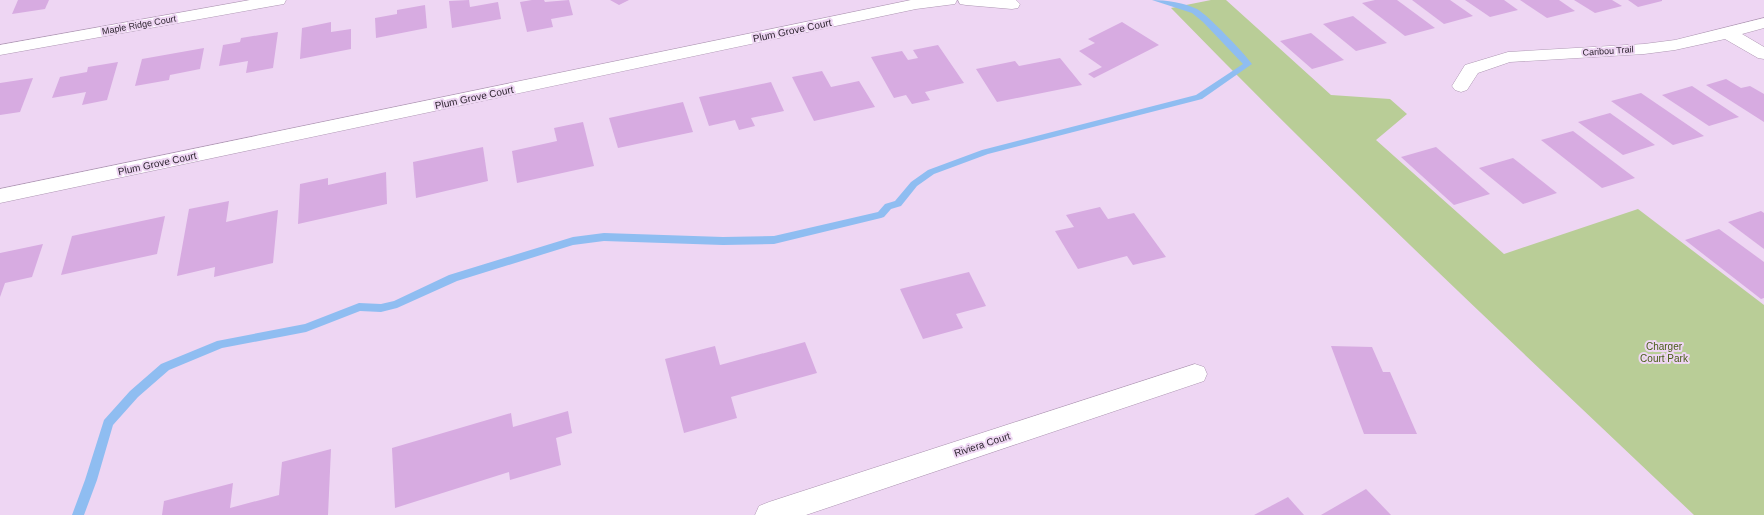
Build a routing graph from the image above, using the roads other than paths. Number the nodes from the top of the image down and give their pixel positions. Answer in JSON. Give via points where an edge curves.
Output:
{"nodes":[{"id":1,"x":278,"y":0,"type":"edge"},
{"id":2,"x":950,"y":0,"type":"edge"},
{"id":3,"x":966,"y":0,"type":"edge"},
{"id":4,"x":1012,"y":4,"type":"dead end"},
{"id":5,"x":1764,"y":23,"type":"edge"},
{"id":6,"x":1727,"y":33,"type":"junction"},
{"id":7,"x":0,"y":50,"type":"edge"},
{"id":8,"x":1764,"y":54,"type":"edge"},
{"id":9,"x":1461,"y":86,"type":"dead end"},
{"id":10,"x":0,"y":196,"type":"edge"},
{"id":11,"x":1195,"y":374,"type":"dead end"},
{"id":12,"x":769,"y":515,"type":"edge"}],
"edges":[{"from":1,"to":7,"type":"street","name":"Maple Ridge Court"},
{"from":2,"to":10,"type":"street","name":"Plum Grove Court","via":[[916,4]]},
{"from":3,"to":4,"type":"street"},
{"from":5,"to":6,"type":"street","name":"Caribou Trail"},
{"from":6,"to":8,"type":"street"},
{"from":6,"to":9,"type":"street","name":"Caribou Trail","via":[[1644,49],[1508,57],[1471,69]]},
{"from":11,"to":12,"type":"street","name":"Riviera Court"}]}
